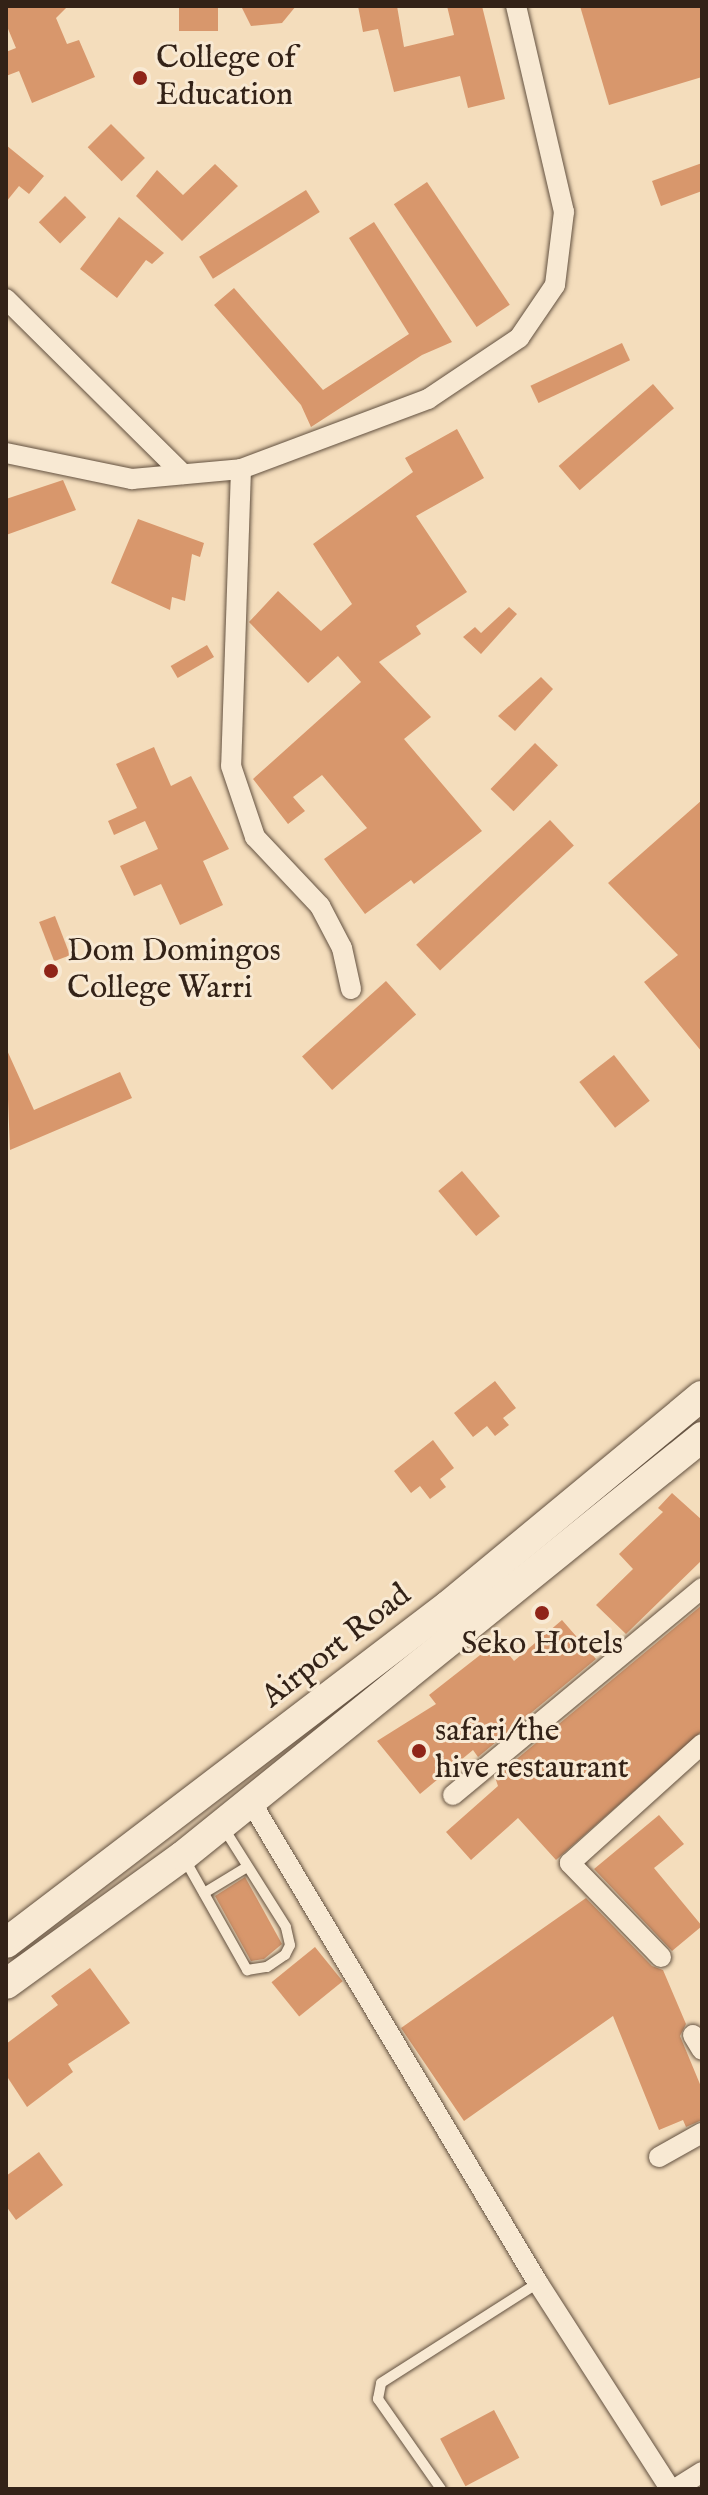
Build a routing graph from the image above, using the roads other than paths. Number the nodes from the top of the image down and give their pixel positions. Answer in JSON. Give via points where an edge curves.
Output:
{"nodes":[{"id":1,"x":516,"y":6,"type":"edge"},
{"id":2,"x":6,"y":299,"type":"edge"},
{"id":3,"x":6,"y":453,"type":"edge"},
{"id":4,"x":241,"y":469,"type":"junction"},
{"id":5,"x":183,"y":474,"type":"junction"},
{"id":6,"x":351,"y":989,"type":"dead end"},
{"id":7,"x":702,"y":1396,"type":"edge"},
{"id":8,"x":702,"y":1437,"type":"edge"},
{"id":9,"x":702,"y":1588,"type":"edge"},
{"id":10,"x":702,"y":1744,"type":"edge"},
{"id":11,"x":453,"y":1795,"type":"dead end"},
{"id":12,"x":251,"y":1802,"type":"junction"},
{"id":13,"x":221,"y":1826,"type":"junction"},
{"id":14,"x":183,"y":1856,"type":"junction"},
{"id":15,"x":247,"y":1867,"type":"junction"},
{"id":16,"x":79,"y":1890,"type":"junction"},
{"id":17,"x":204,"y":1893,"type":"junction"},
{"id":18,"x":101,"y":1915,"type":"junction"},
{"id":19,"x":6,"y":1943,"type":"edge"},
{"id":20,"x":661,"y":1957,"type":"dead end"},
{"id":21,"x":6,"y":1984,"type":"edge"},
{"id":22,"x":702,"y":2133,"type":"edge"},
{"id":23,"x":659,"y":2157,"type":"dead end"},
{"id":24,"x":538,"y":2283,"type":"junction"},
{"id":25,"x":702,"y":2472,"type":"edge"},
{"id":26,"x":441,"y":2489,"type":"edge"},
{"id":27,"x":673,"y":2489,"type":"edge"}],
"edges":[{"from":1,"to":4,"type":"street","via":[[564,212],[555,285],[519,338],[428,399]]},
{"from":2,"to":5,"type":"street"},
{"from":3,"to":5,"type":"street","via":[[132,479]]},
{"from":4,"to":5,"type":"street"},
{"from":4,"to":6,"type":"street","via":[[231,766],[255,837],[320,906],[342,948]]},
{"from":7,"to":16,"type":"main road","name":"Airport Road","via":[[449,1605]]},
{"from":8,"to":12,"type":"main road","name":"Airport Road"},
{"from":9,"to":11,"type":"street"},
{"from":10,"to":20,"type":"street","via":[[570,1863]]},
{"from":12,"to":13,"type":"main road","name":"Airport Road"},
{"from":12,"to":24,"type":"street"},
{"from":13,"to":14,"type":"main road","name":"Airport Road"},
{"from":13,"to":15,"type":"lane"},
{"from":14,"to":17,"type":"lane"},
{"from":14,"to":18,"type":"main road","name":"Airport Road"},
{"from":15,"to":17,"type":"lane"},
{"from":15,"to":17,"type":"lane","via":[[286,1927],[290,1945],[267,1967],[247,1970]]},
{"from":16,"to":18,"type":"main road"},
{"from":16,"to":19,"type":"main road","name":"Airport Road"},
{"from":18,"to":21,"type":"main road","name":"Airport Road"},
{"from":22,"to":23,"type":"street"},
{"from":24,"to":26,"type":"lane","via":[[381,2383],[378,2399]]},
{"from":24,"to":27,"type":"street"},
{"from":25,"to":27,"type":"street"}]}
